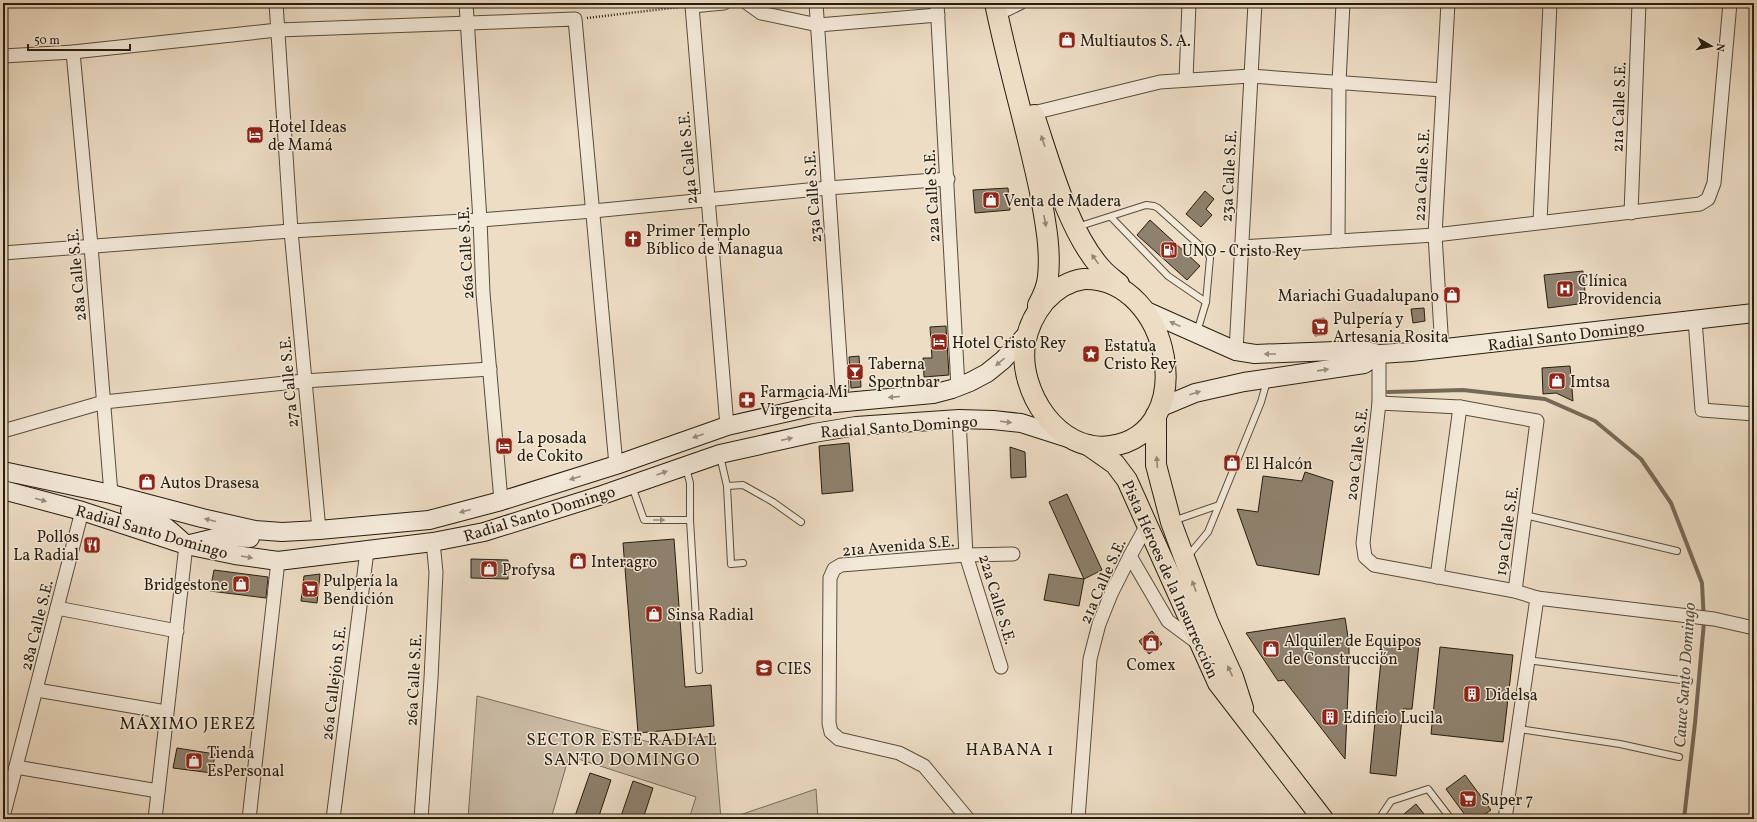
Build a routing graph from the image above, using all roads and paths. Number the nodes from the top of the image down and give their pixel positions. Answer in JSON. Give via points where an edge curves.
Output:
{"nodes":[{"id":1,"x":276,"y":3,"type":"edge"},
{"id":2,"x":466,"y":3,"type":"edge"},
{"id":3,"x":724,"y":3,"type":"edge"},
{"id":4,"x":747,"y":3,"type":"edge"},
{"id":5,"x":816,"y":3,"type":"edge"},
{"id":6,"x":1020,"y":3,"type":"edge"},
{"id":7,"x":1189,"y":3,"type":"edge"},
{"id":8,"x":1255,"y":3,"type":"edge"},
{"id":9,"x":1343,"y":3,"type":"edge"},
{"id":10,"x":1448,"y":3,"type":"edge"},
{"id":11,"x":1550,"y":3,"type":"edge"},
{"id":12,"x":1639,"y":3,"type":"edge"},
{"id":13,"x":1730,"y":3,"type":"edge"},
{"id":14,"x":692,"y":6,"type":"junction"},
{"id":15,"x":938,"y":9,"type":"edge"},
{"id":16,"x":997,"y":11,"type":"edge"},
{"id":17,"x":575,"y":19,"type":"junction"},
{"id":18,"x":466,"y":22,"type":"junction"},
{"id":19,"x":818,"y":25,"type":"junction"},
{"id":20,"x":278,"y":30,"type":"junction"},
{"id":21,"x":73,"y":52,"type":"junction"},
{"id":22,"x":3,"y":56,"type":"edge"},
{"id":23,"x":1250,"y":76,"type":"junction"},
{"id":24,"x":1186,"y":80,"type":"junction"},
{"id":25,"x":1338,"y":82,"type":"junction"},
{"id":26,"x":1443,"y":90,"type":"junction"},
{"id":27,"x":1033,"y":113,"type":"junction"},
{"id":28,"x":948,"y":179,"type":"junction"},
{"id":29,"x":828,"y":188,"type":"junction"},
{"id":30,"x":708,"y":200,"type":"junction"},
{"id":31,"x":593,"y":211,"type":"junction"},
{"id":32,"x":1631,"y":213,"type":"junction"},
{"id":33,"x":1112,"y":217,"type":"junction"},
{"id":34,"x":480,"y":220,"type":"junction"},
{"id":35,"x":1540,"y":222,"type":"junction"},
{"id":36,"x":1076,"y":228,"type":"junction"},
{"id":37,"x":291,"y":231,"type":"junction"},
{"id":38,"x":1435,"y":235,"type":"junction"},
{"id":39,"x":1338,"y":241,"type":"junction"},
{"id":40,"x":91,"y":246,"type":"junction"},
{"id":41,"x":1241,"y":247,"type":"junction"},
{"id":42,"x":3,"y":253,"type":"edge"},
{"id":43,"x":1133,"y":296,"type":"junction"},
{"id":44,"x":1206,"y":302,"type":"junction"},
{"id":45,"x":1146,"y":311,"type":"junction"},
{"id":46,"x":1754,"y":313,"type":"edge"},
{"id":47,"x":1695,"y":320,"type":"junction"},
{"id":48,"x":1030,"y":327,"type":"junction"},
{"id":49,"x":1196,"y":334,"type":"junction"},
{"id":50,"x":1442,"y":349,"type":"junction"},
{"id":51,"x":1236,"y":351,"type":"junction"},
{"id":52,"x":1379,"y":354,"type":"junction"},
{"id":53,"x":490,"y":369,"type":"junction"},
{"id":54,"x":1267,"y":378,"type":"junction"},
{"id":55,"x":304,"y":381,"type":"junction"},
{"id":56,"x":958,"y":387,"type":"junction"},
{"id":57,"x":842,"y":388,"type":"dead end"},
{"id":58,"x":104,"y":402,"type":"junction"},
{"id":59,"x":1379,"y":403,"type":"junction"},
{"id":60,"x":1460,"y":407,"type":"junction"},
{"id":61,"x":1158,"y":412,"type":"junction"},
{"id":62,"x":1754,"y":414,"type":"edge"},
{"id":63,"x":959,"y":419,"type":"junction"},
{"id":64,"x":727,"y":426,"type":"junction"},
{"id":65,"x":3,"y":431,"type":"edge"},
{"id":66,"x":1081,"y":442,"type":"junction"},
{"id":67,"x":720,"y":454,"type":"junction"},
{"id":68,"x":616,"y":465,"type":"junction"},
{"id":69,"x":685,"y":465,"type":"junction"},
{"id":70,"x":3,"y":471,"type":"edge"},
{"id":71,"x":23,"y":475,"type":"junction"},
{"id":72,"x":632,"y":484,"type":"junction"},
{"id":73,"x":727,"y":486,"type":"junction"},
{"id":74,"x":3,"y":490,"type":"edge"},
{"id":75,"x":111,"y":494,"type":"junction"},
{"id":76,"x":501,"y":501,"type":"junction"},
{"id":77,"x":1218,"y":505,"type":"junction"},
{"id":78,"x":82,"y":511,"type":"junction"},
{"id":79,"x":1525,"y":515,"type":"junction"},
{"id":80,"x":690,"y":520,"type":"junction"},
{"id":81,"x":801,"y":522,"type":"dead end"},
{"id":82,"x":1171,"y":522,"type":"junction"},
{"id":83,"x":1147,"y":525,"type":"junction"},
{"id":84,"x":318,"y":530,"type":"junction"},
{"id":85,"x":430,"y":542,"type":"junction"},
{"id":86,"x":186,"y":545,"type":"junction"},
{"id":87,"x":366,"y":551,"type":"junction"},
{"id":88,"x":1677,"y":551,"type":"dead end"},
{"id":89,"x":1013,"y":554,"type":"dead end"},
{"id":90,"x":966,"y":555,"type":"junction"},
{"id":91,"x":1130,"y":556,"type":"junction"},
{"id":92,"x":1184,"y":560,"type":"junction"},
{"id":93,"x":278,"y":561,"type":"junction"},
{"id":94,"x":743,"y":563,"type":"dead end"},
{"id":95,"x":1437,"y":577,"type":"junction"},
{"id":96,"x":1515,"y":591,"type":"junction"},
{"id":97,"x":1537,"y":598,"type":"junction"},
{"id":98,"x":57,"y":608,"type":"junction"},
{"id":99,"x":1754,"y":628,"type":"edge"},
{"id":100,"x":177,"y":631,"type":"junction"},
{"id":101,"x":1201,"y":645,"type":"junction"},
{"id":102,"x":1528,"y":660,"type":"junction"},
{"id":103,"x":1001,"y":667,"type":"dead end"},
{"id":104,"x":699,"y":670,"type":"dead end"},
{"id":105,"x":1689,"y":681,"type":"dead end"},
{"id":106,"x":37,"y":690,"type":"junction"},
{"id":107,"x":166,"y":712,"type":"junction"},
{"id":108,"x":1248,"y":721,"type":"junction"},
{"id":109,"x":1519,"y":729,"type":"junction"},
{"id":110,"x":1679,"y":757,"type":"dead end"},
{"id":111,"x":16,"y":767,"type":"junction"},
{"id":112,"x":158,"y":791,"type":"junction"},
{"id":113,"x":3,"y":817,"type":"edge"},
{"id":114,"x":155,"y":819,"type":"edge"},
{"id":115,"x":249,"y":819,"type":"edge"},
{"id":116,"x":333,"y":819,"type":"edge"},
{"id":117,"x":421,"y":819,"type":"edge"},
{"id":118,"x":968,"y":819,"type":"edge"},
{"id":119,"x":1078,"y":819,"type":"edge"},
{"id":120,"x":1323,"y":819,"type":"edge"},
{"id":121,"x":1380,"y":819,"type":"edge"},
{"id":122,"x":1451,"y":819,"type":"edge"},
{"id":123,"x":1505,"y":819,"type":"edge"}],
"edges":[{"from":1,"to":20,"type":"street","name":"27a Calle S.E."},
{"from":2,"to":18,"type":"street","name":"26a Calle S.E."},
{"from":3,"to":14,"type":"street"},
{"from":4,"to":19,"type":"street","via":[[761,13]]},
{"from":5,"to":19,"type":"street","name":"23a Calle S.E."},
{"from":6,"to":16,"type":"street"},
{"from":7,"to":24,"type":"street"},
{"from":8,"to":23,"type":"street","name":"23a Calle S.E."},
{"from":9,"to":25,"type":"street"},
{"from":10,"to":26,"type":"street","name":"22a Calle S.E."},
{"from":11,"to":35,"type":"street"},
{"from":12,"to":32,"type":"street","name":"21a Calle S.E."},
{"from":13,"to":32,"type":"street","via":[[1714,183],[1708,199],[1700,204]]},
{"from":14,"to":17,"type":"path"},
{"from":14,"to":30,"type":"street","name":"24a Calle S.E."},
{"from":15,"to":19,"type":"street"},
{"from":15,"to":28,"type":"street","name":"22a Calle S.E."},
{"from":16,"to":27,"type":"main road"},
{"from":16,"to":48,"type":"main road","one_way":true,"via":[[1036,176],[1049,247],[1047,285]]},
{"from":17,"to":18,"type":"street"},
{"from":17,"to":31,"type":"street"},
{"from":18,"to":20,"type":"street"},
{"from":18,"to":34,"type":"street","name":"26a Calle S.E."},
{"from":19,"to":29,"type":"street","name":"23a Calle S.E."},
{"from":20,"to":21,"type":"street"},
{"from":20,"to":37,"type":"street","name":"27a Calle S.E."},
{"from":21,"to":22,"type":"street"},
{"from":21,"to":40,"type":"street","name":"28a Calle S.E."},
{"from":23,"to":24,"type":"street"},
{"from":23,"to":25,"type":"street"},
{"from":23,"to":41,"type":"street","name":"23a Calle S.E."},
{"from":24,"to":27,"type":"street","via":[[1160,82]]},
{"from":25,"to":26,"type":"street"},
{"from":25,"to":39,"type":"street"},
{"from":26,"to":38,"type":"street","name":"22a Calle S.E."},
{"from":36,"to":27,"type":"main road","one_way":true,"via":[[1057,183]]},
{"from":28,"to":29,"type":"street"},
{"from":28,"to":56,"type":"street","name":"22a Calle S.E."},
{"from":29,"to":30,"type":"street"},
{"from":29,"to":57,"type":"street","name":"23a Calle S.E."},
{"from":30,"to":31,"type":"street"},
{"from":30,"to":64,"type":"street","name":"24a Calle S.E."},
{"from":31,"to":34,"type":"street"},
{"from":31,"to":68,"type":"street"},
{"from":32,"to":35,"type":"street"},
{"from":33,"to":36,"type":"lane"},
{"from":33,"to":44,"type":"lane","via":[[1168,276]]},
{"from":33,"to":44,"type":"lane","via":[[1146,205],[1154,206],[1164,213],[1208,253],[1210,267]]},
{"from":34,"to":37,"type":"street"},
{"from":34,"to":53,"type":"street","name":"26a Calle S.E."},
{"from":35,"to":38,"type":"street"},
{"from":43,"to":36,"type":"main road","one_way":true,"via":[[1101,268]]},
{"from":37,"to":40,"type":"street"},
{"from":37,"to":55,"type":"street","name":"27a Calle S.E."},
{"from":38,"to":39,"type":"street"},
{"from":38,"to":50,"type":"street","name":"22a Calle S.E."},
{"from":39,"to":41,"type":"street"},
{"from":40,"to":42,"type":"street"},
{"from":40,"to":58,"type":"street","name":"28a Calle S.E."},
{"from":41,"to":51,"type":"street","name":"23a Calle S.E."},
{"from":43,"to":45,"type":"main road"},
{"from":43,"to":48,"type":"main road","via":[[1102,281],[1078,280],[1055,291]]},
{"from":44,"to":49,"type":"lane"},
{"from":49,"to":45,"type":"main road","name":"Radial Santo Domingo","one_way":true},
{"from":45,"to":61,"type":"main road","via":[[1159,337],[1164,356],[1165,385]]},
{"from":46,"to":47,"type":"main road","name":"Radial Santo Domingo"},
{"from":47,"to":50,"type":"main road","name":"Radial Santo Domingo"},
{"from":47,"to":62,"type":"street","via":[[1702,410]]},
{"from":48,"to":56,"type":"main road","name":"Radial Santo Domingo","one_way":true,"via":[[1003,360],[987,372]]},
{"from":48,"to":66,"type":"main road","name":"Pista Héroes de la Insurrección","via":[[1025,344],[1025,363],[1034,395],[1052,422]]},
{"from":49,"to":51,"type":"main road","name":"Radial Santo Domingo"},
{"from":50,"to":52,"type":"main road","name":"Radial Santo Domingo"},
{"from":52,"to":51,"type":"main road","name":"Radial Santo Domingo","one_way":true,"via":[[1362,350],[1269,354]]},
{"from":54,"to":52,"type":"main road","name":"Radial Santo Domingo","one_way":true,"via":[[1364,364]]},
{"from":52,"to":59,"type":"street","name":"20a Calle S.E."},
{"from":53,"to":55,"type":"street"},
{"from":53,"to":76,"type":"street","name":"26a Calle S.E."},
{"from":61,"to":54,"type":"main road","name":"Radial Santo Domingo","one_way":true,"via":[[1195,393]]},
{"from":54,"to":77,"type":"lane","via":[[1261,402]]},
{"from":55,"to":58,"type":"street"},
{"from":55,"to":84,"type":"street","name":"27a Calle S.E."},
{"from":56,"to":64,"type":"main road","name":"Radial Santo Domingo","one_way":true,"via":[[933,394],[824,404]]},
{"from":58,"to":65,"type":"street"},
{"from":58,"to":75,"type":"street","name":"28a Calle S.E."},
{"from":59,"to":60,"type":"street"},
{"from":59,"to":95,"type":"street","name":"20a Calle S.E.","via":[[1363,543],[1365,557],[1374,566]]},
{"from":60,"to":79,"type":"street","name":"19a Calle S.E.","via":[[1537,421]]},
{"from":60,"to":95,"type":"street"},
{"from":61,"to":66,"type":"main road","via":[[1139,436],[1129,441],[1110,446]]},
{"from":82,"to":61,"type":"main road","name":"Pista Héroes de la Insurrección","one_way":true,"via":[[1156,465]]},
{"from":63,"to":66,"type":"main road","name":"Radial Santo Domingo","one_way":true,"via":[[1020,423]]},
{"from":67,"to":63,"type":"main road","name":"Radial Santo Domingo","one_way":true,"via":[[814,432],[856,426]]},
{"from":63,"to":90,"type":"street","name":"22a Calle S.E."},
{"from":64,"to":68,"type":"main road","name":"Radial Santo Domingo","one_way":true},
{"from":66,"to":83,"type":"main road","name":"Pista Héroes de la Insurrección","via":[[1121,471],[1136,497]]},
{"from":67,"to":69,"type":"main road","name":"Radial Santo Domingo"},
{"from":67,"to":73,"type":"lane"},
{"from":68,"to":76,"type":"main road","name":"Radial Santo Domingo","one_way":true},
{"from":72,"to":69,"type":"main road","name":"Radial Santo Domingo","one_way":true},
{"from":69,"to":80,"type":"lane","via":[[690,483]]},
{"from":70,"to":71,"type":"main road","name":"Radial Santo Domingo"},
{"from":71,"to":75,"type":"main road","name":"Radial Santo Domingo"},
{"from":71,"to":86,"type":"main road","via":[[71,494],[148,516],[164,524]]},
{"from":72,"to":80,"type":"lane","one_way":true,"via":[[644,520]]},
{"from":72,"to":85,"type":"main road","name":"Radial Santo Domingo","via":[[484,532]]},
{"from":73,"to":81,"type":"lane","via":[[743,485]]},
{"from":73,"to":94,"type":"lane","via":[[731,564]]},
{"from":74,"to":78,"type":"main road","name":"Radial Santo Domingo","one_way":true},
{"from":84,"to":75,"type":"main road","name":"Radial Santo Domingo","one_way":true,"via":[[255,530]]},
{"from":76,"to":84,"type":"main road","name":"Radial Santo Domingo","one_way":true,"via":[[429,520]]},
{"from":77,"to":82,"type":"lane"},
{"from":77,"to":92,"type":"lane","via":[[1208,532]]},
{"from":78,"to":86,"type":"main road","name":"Radial Santo Domingo"},
{"from":78,"to":98,"type":"street","name":"28a Calle S.E."},
{"from":79,"to":88,"type":"lane"},
{"from":79,"to":96,"type":"street","name":"19a Calle S.E."},
{"from":80,"to":104,"type":"lane"},
{"from":82,"to":92,"type":"main road","name":"Pista Héroes de la Insurrección"},
{"from":83,"to":91,"type":"street","name":"21a Calle S.E."},
{"from":83,"to":101,"type":"main road","name":"Pista Héroes de la Insurrección"},
{"from":84,"to":85,"type":"main road","via":[[349,534],[381,532]]},
{"from":84,"to":86,"type":"main road","via":[[270,539],[219,537]]},
{"from":85,"to":87,"type":"main road","name":"Radial Santo Domingo"},
{"from":85,"to":117,"type":"street","name":"26a Calle S.E.","via":[[436,579]]},
{"from":86,"to":93,"type":"main road","name":"Radial Santo Domingo","one_way":true},
{"from":86,"to":100,"type":"street"},
{"from":87,"to":93,"type":"main road","name":"Radial Santo Domingo"},
{"from":87,"to":116,"type":"street","name":"26a Callejón S.E."},
{"from":89,"to":90,"type":"street","name":"21a Avenida S.E."},
{"from":90,"to":103,"type":"street","name":"22a Calle S.E."},
{"from":90,"to":118,"type":"street","name":"21a Avenida S.E.","via":[[841,565],[834,569],[830,578],[829,723],[831,732],[839,739],[899,753],[924,766]]},
{"from":91,"to":101,"type":"street","via":[[1168,621]]},
{"from":91,"to":119,"type":"street","name":"21a Calle S.E.","via":[[1098,624],[1090,659]]},
{"from":108,"to":92,"type":"main road","name":"Pista Héroes de la Insurrección","one_way":true,"via":[[1233,677]]},
{"from":93,"to":115,"type":"street"},
{"from":95,"to":96,"type":"street"},
{"from":96,"to":97,"type":"street","name":"19a Calle S.E."},
{"from":97,"to":99,"type":"street","name":"19a Calle S.E.","via":[[1693,616]]},
{"from":97,"to":102,"type":"street"},
{"from":98,"to":100,"type":"street"},
{"from":98,"to":106,"type":"street","name":"28a Calle S.E."},
{"from":100,"to":107,"type":"street"},
{"from":101,"to":108,"type":"main road","name":"Pista Héroes de la Insurrección","via":[[1218,683]]},
{"from":102,"to":105,"type":"lane"},
{"from":102,"to":109,"type":"street"},
{"from":106,"to":107,"type":"street"},
{"from":106,"to":111,"type":"street","name":"28a Calle S.E."},
{"from":107,"to":112,"type":"street"},
{"from":108,"to":120,"type":"main road","name":"Pista Héroes de la Insurrección"},
{"from":109,"to":110,"type":"lane","via":[[1620,744]]},
{"from":109,"to":123,"type":"street"},
{"from":111,"to":112,"type":"street"},
{"from":111,"to":113,"type":"street","name":"28a Calle S.E."},
{"from":112,"to":114,"type":"street"},
{"from":121,"to":122,"type":"lane","via":[[1391,801],[1428,789]]}]}
